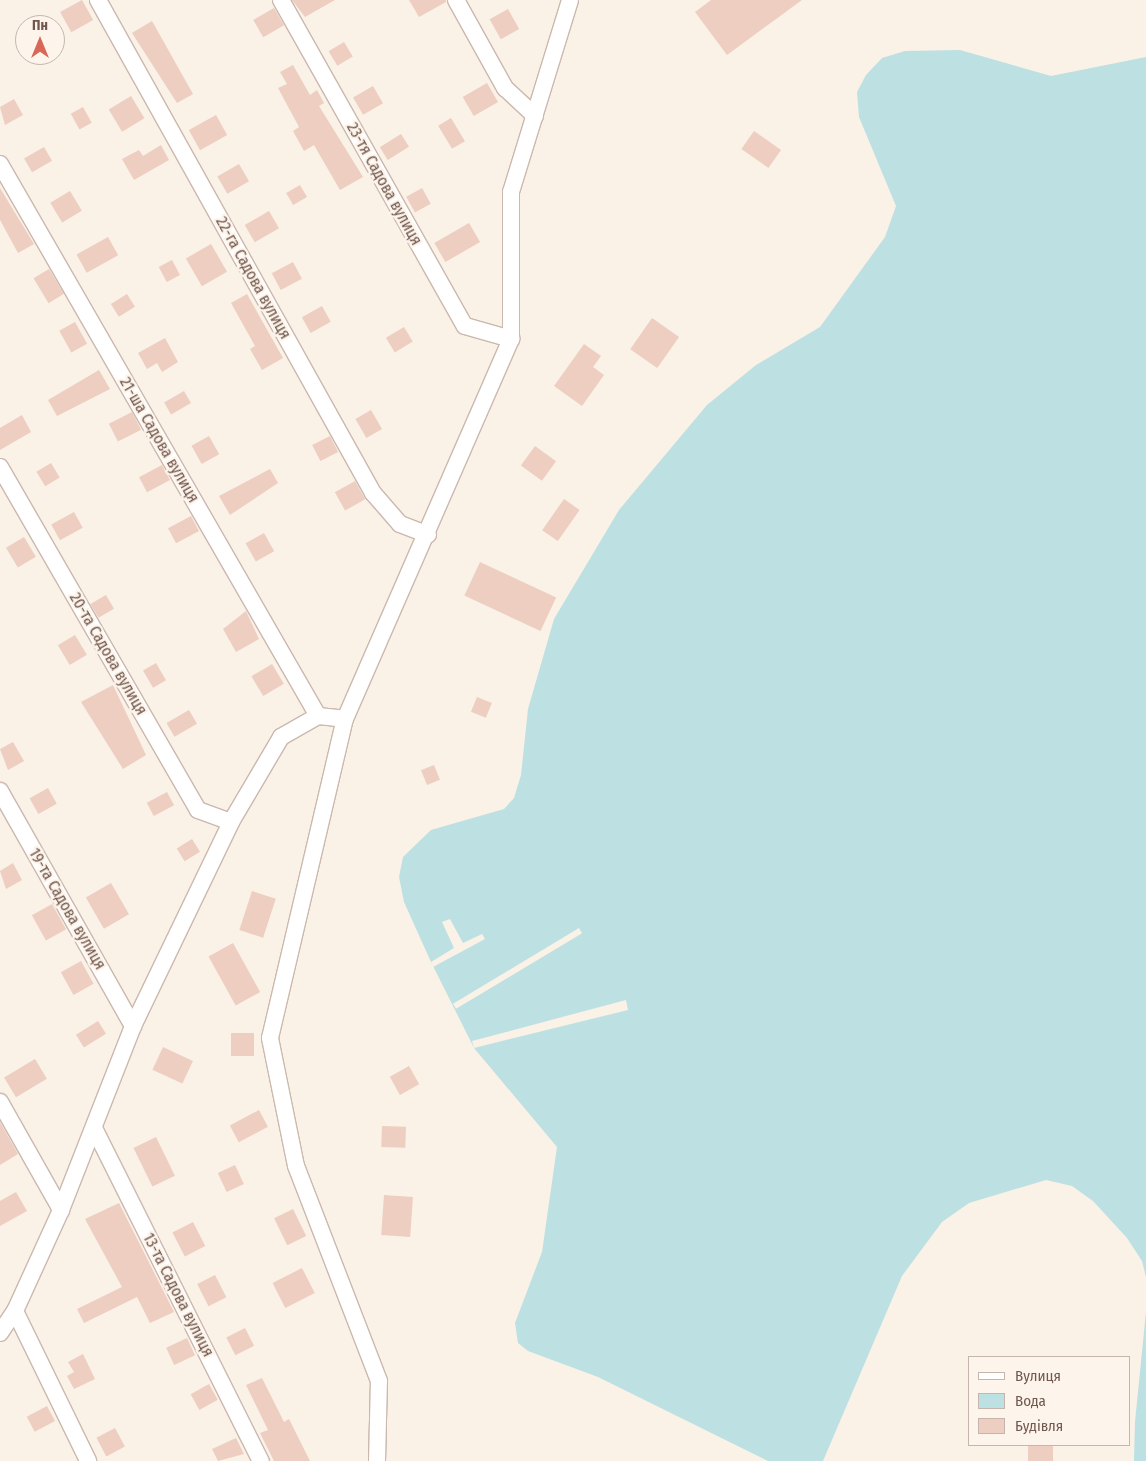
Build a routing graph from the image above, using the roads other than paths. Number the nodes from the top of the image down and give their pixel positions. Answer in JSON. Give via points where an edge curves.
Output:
{"nodes":[{"id":1,"x":98,"y":0,"type":"edge"},
{"id":2,"x":280,"y":0,"type":"edge"},
{"id":3,"x":456,"y":0,"type":"edge"},
{"id":4,"x":570,"y":0,"type":"edge"},
{"id":5,"x":535,"y":116,"type":"junction"},
{"id":6,"x":0,"y":164,"type":"edge"},
{"id":7,"x":512,"y":339,"type":"junction"},
{"id":8,"x":0,"y":468,"type":"edge"},
{"id":9,"x":428,"y":535,"type":"junction"},
{"id":10,"x":318,"y":716,"type":"junction"},
{"id":11,"x":345,"y":718,"type":"junction"},
{"id":12,"x":0,"y":791,"type":"edge"},
{"id":13,"x":231,"y":822,"type":"junction"},
{"id":14,"x":133,"y":1026,"type":"junction"},
{"id":15,"x":0,"y":1102,"type":"edge"},
{"id":16,"x":95,"y":1130,"type":"junction"},
{"id":17,"x":61,"y":1210,"type":"junction"},
{"id":18,"x":15,"y":1311,"type":"junction"},
{"id":19,"x":0,"y":1333,"type":"edge"},
{"id":20,"x":88,"y":1461,"type":"edge"},
{"id":21,"x":261,"y":1461,"type":"edge"},
{"id":22,"x":377,"y":1461,"type":"edge"}],
"edges":[{"from":1,"to":9,"type":"street","name":"22-га Садова вулиця","via":[[373,492],[400,524]]},
{"from":2,"to":7,"type":"street","name":"23-тя Садова вулиця","via":[[464,326]]},
{"from":3,"to":5,"type":"street","via":[[505,88]]},
{"from":4,"to":5,"type":"street"},
{"from":5,"to":7,"type":"street","via":[[512,192]]},
{"from":6,"to":10,"type":"street","name":"21-ша Садова вулиця"},
{"from":7,"to":9,"type":"street"},
{"from":8,"to":13,"type":"street","name":"20-та Садова вулиця","via":[[198,810]]},
{"from":9,"to":11,"type":"street"},
{"from":10,"to":11,"type":"street"},
{"from":10,"to":13,"type":"street","via":[[281,737]]},
{"from":11,"to":22,"type":"street","via":[[270,1038],[296,1166],[379,1381]]},
{"from":12,"to":14,"type":"street","name":"19-та Садова вулиця"},
{"from":13,"to":14,"type":"street"},
{"from":14,"to":16,"type":"street"},
{"from":15,"to":17,"type":"street"},
{"from":16,"to":17,"type":"street"},
{"from":16,"to":21,"type":"street","name":"13-та Садова вулиця"},
{"from":17,"to":18,"type":"street"},
{"from":18,"to":19,"type":"street"},
{"from":18,"to":20,"type":"street"}]}
